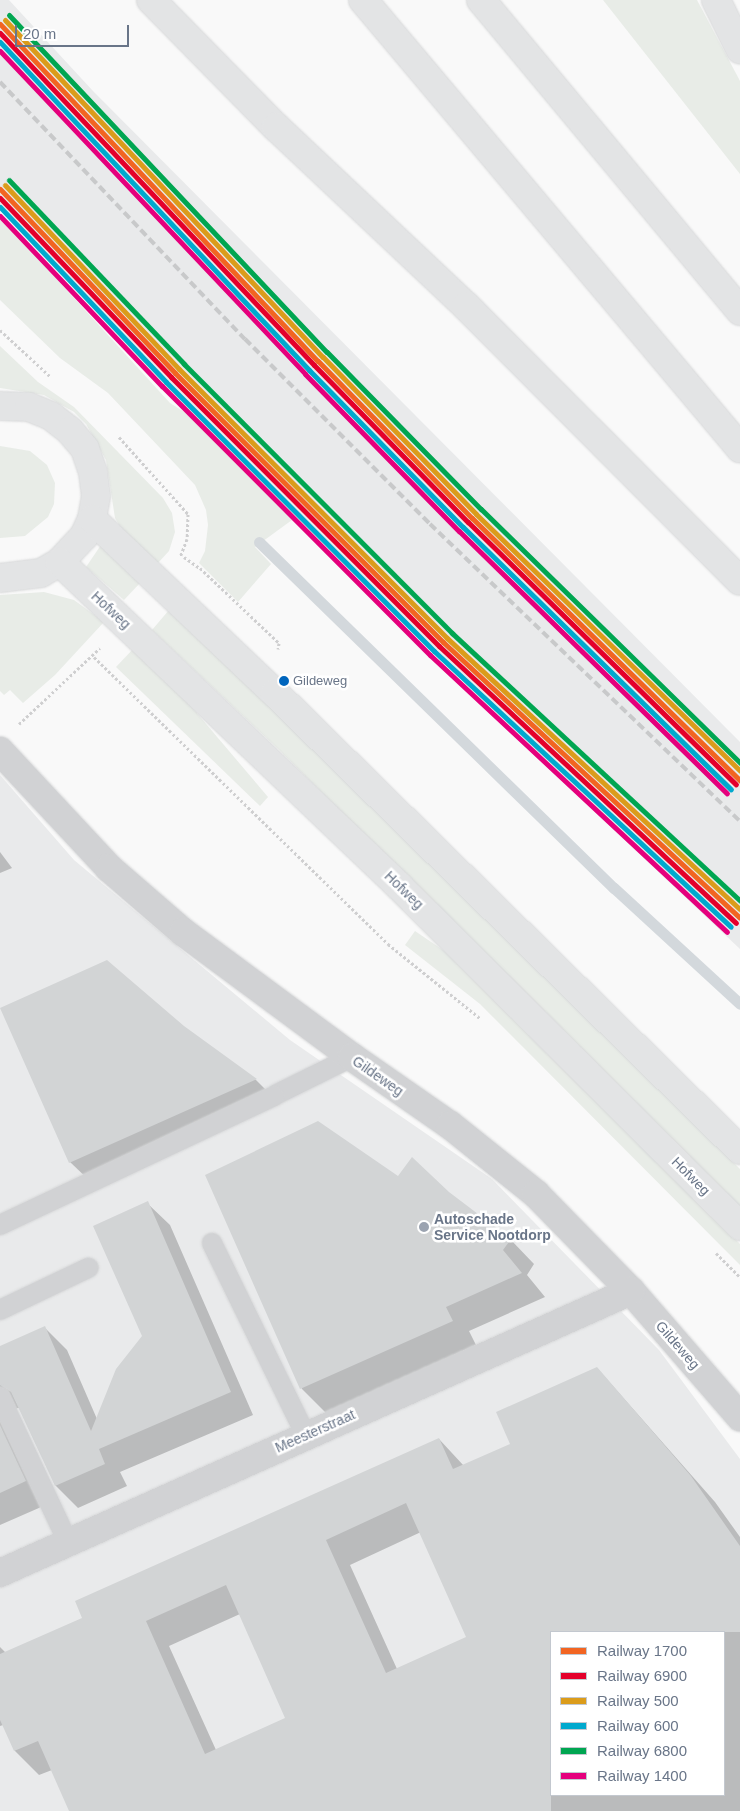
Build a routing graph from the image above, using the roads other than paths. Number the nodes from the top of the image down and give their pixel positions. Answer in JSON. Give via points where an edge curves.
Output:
{"nodes":[{"id":1,"x":150,"y":0,"type":"edge"},
{"id":2,"x":363,"y":0,"type":"edge"},
{"id":3,"x":482,"y":0,"type":"edge"},
{"id":4,"x":716,"y":0,"type":"edge"},
{"id":5,"x":740,"y":49,"type":"edge"},
{"id":6,"x":740,"y":311,"type":"edge"},
{"id":7,"x":0,"y":406,"type":"edge"},
{"id":8,"x":740,"y":448,"type":"edge"},
{"id":9,"x":92,"y":519,"type":"junction"},
{"id":10,"x":60,"y":562,"type":"junction"},
{"id":11,"x":0,"y":578,"type":"edge"},
{"id":12,"x":740,"y":581,"type":"edge"},
{"id":13,"x":0,"y":751,"type":"edge"},
{"id":14,"x":352,"y":1058,"type":"junction"},
{"id":15,"x":740,"y":1150,"type":"edge"},
{"id":16,"x":0,"y":1225,"type":"edge"},
{"id":17,"x":740,"y":1226,"type":"edge"},
{"id":18,"x":212,"y":1243,"type":"dead end"},
{"id":19,"x":88,"y":1268,"type":"dead end"},
{"id":20,"x":631,"y":1291,"type":"junction"},
{"id":21,"x":0,"y":1310,"type":"edge"},
{"id":22,"x":0,"y":1397,"type":"edge"},
{"id":23,"x":740,"y":1417,"type":"edge"},
{"id":24,"x":306,"y":1436,"type":"junction"},
{"id":25,"x":68,"y":1542,"type":"junction"},
{"id":26,"x":0,"y":1572,"type":"edge"}],
"edges":[{"from":1,"to":12,"type":"main road","via":[[276,127],[466,306]]},
{"from":2,"to":8,"type":"main road"},
{"from":3,"to":6,"type":"main road"},
{"from":4,"to":5,"type":"main road"},
{"from":7,"to":9,"type":"main road","via":[[29,407],[52,416],[70,430],[85,449],[94,472],[96,496]]},
{"from":9,"to":10,"type":"main road","via":[[74,550]]},
{"from":9,"to":15,"type":"main road","via":[[282,699]]},
{"from":10,"to":11,"type":"main road","via":[[41,573]]},
{"from":10,"to":17,"type":"main road","name":"Hofweg","via":[[399,886]]},
{"from":13,"to":14,"type":"street","name":"Gildeweg","via":[[58,815],[183,932]]},
{"from":14,"to":16,"type":"lane"},
{"from":14,"to":20,"type":"street","name":"Gildeweg","via":[[450,1126],[536,1194]]},
{"from":18,"to":24,"type":"lane"},
{"from":19,"to":21,"type":"lane"},
{"from":20,"to":23,"type":"street","name":"Gildeweg"},
{"from":20,"to":24,"type":"street","name":"Meesterstraat"},
{"from":22,"to":25,"type":"lane"},
{"from":24,"to":25,"type":"street","name":"Meesterstraat"},
{"from":25,"to":26,"type":"street","name":"Meesterstraat"}]}
